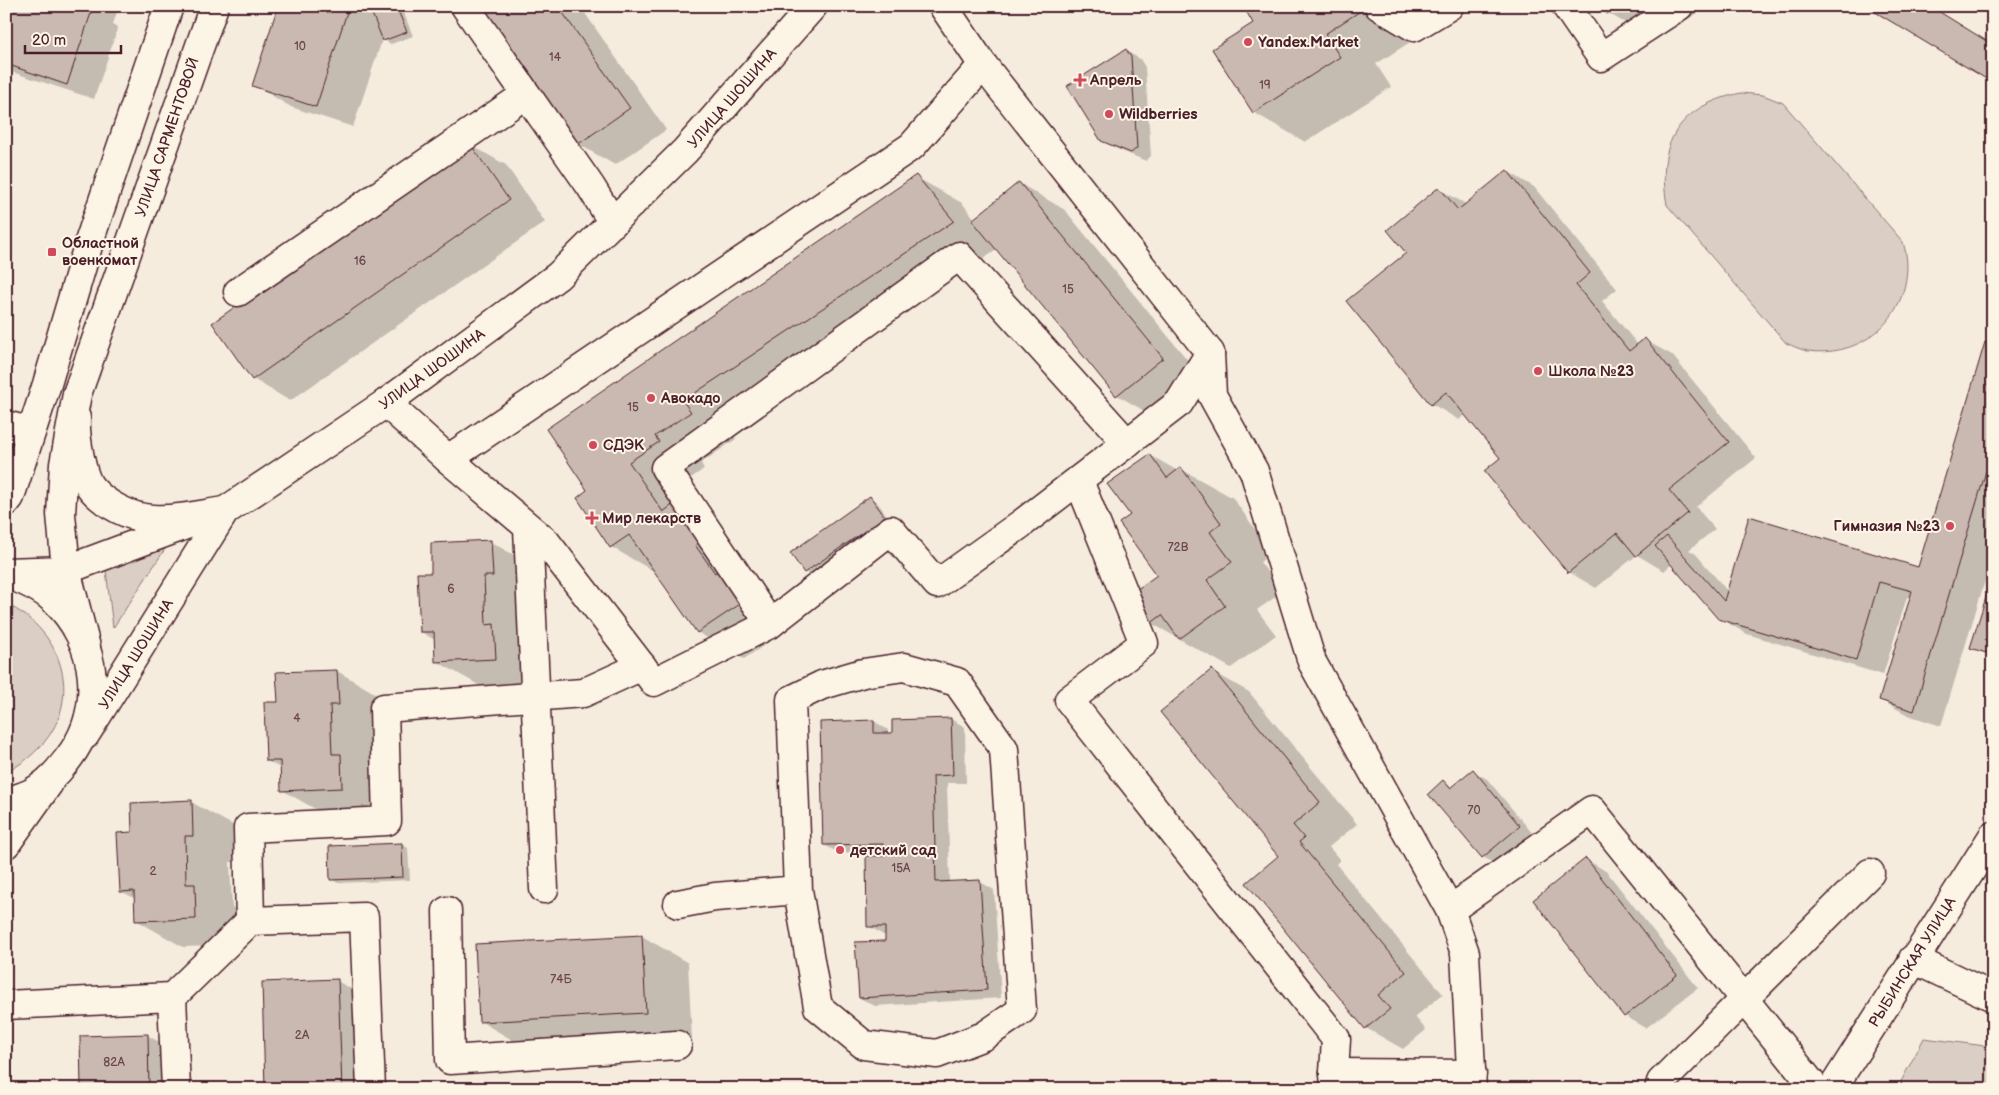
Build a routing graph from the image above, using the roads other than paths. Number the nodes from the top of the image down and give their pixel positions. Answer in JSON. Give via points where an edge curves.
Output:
{"nodes":[{"id":1,"x":169,"y":6,"type":"edge"},
{"id":2,"x":214,"y":6,"type":"edge"},
{"id":3,"x":465,"y":6,"type":"edge"},
{"id":4,"x":943,"y":6,"type":"edge"},
{"id":5,"x":1379,"y":6,"type":"edge"},
{"id":6,"x":1449,"y":6,"type":"edge"},
{"id":7,"x":1566,"y":6,"type":"edge"},
{"id":8,"x":1679,"y":6,"type":"edge"},
{"id":9,"x":810,"y":8,"type":"edge"},
{"id":10,"x":983,"y":65,"type":"junction"},
{"id":11,"x":526,"y":95,"type":"junction"},
{"id":12,"x":612,"y":223,"type":"junction"},
{"id":13,"x":238,"y":292,"type":"dead end"},
{"id":14,"x":1210,"y":353,"type":"junction"},
{"id":15,"x":77,"y":394,"type":"junction"},
{"id":16,"x":386,"y":402,"type":"junction"},
{"id":17,"x":18,"y":429,"type":"edge"},
{"id":18,"x":1127,"y":443,"type":"junction"},
{"id":19,"x":448,"y":460,"type":"junction"},
{"id":20,"x":1079,"y":481,"type":"junction"},
{"id":21,"x":6,"y":502,"type":"edge"},
{"id":22,"x":225,"y":511,"type":"junction"},
{"id":23,"x":528,"y":528,"type":"junction"},
{"id":24,"x":66,"y":570,"type":"junction"},
{"id":25,"x":6,"y":573,"type":"edge"},
{"id":26,"x":770,"y":624,"type":"junction"},
{"id":27,"x":86,"y":647,"type":"junction"},
{"id":28,"x":642,"y":666,"type":"junction"},
{"id":29,"x":536,"y":696,"type":"junction"},
{"id":30,"x":79,"y":746,"type":"junction"},
{"id":31,"x":56,"y":774,"type":"junction"},
{"id":32,"x":6,"y":802,"type":"edge"},
{"id":33,"x":1993,"y":836,"type":"edge"},
{"id":34,"x":6,"y":844,"type":"edge"},
{"id":35,"x":1870,"y":873,"type":"dead end"},
{"id":36,"x":544,"y":889,"type":"dead end"},
{"id":37,"x":798,"y":890,"type":"junction"},
{"id":38,"x":678,"y":904,"type":"dead end"},
{"id":39,"x":446,"y":910,"type":"dead end"},
{"id":40,"x":1450,"y":910,"type":"junction"},
{"id":41,"x":250,"y":921,"type":"junction"},
{"id":42,"x":1913,"y":959,"type":"junction"},
{"id":43,"x":172,"y":997,"type":"junction"},
{"id":44,"x":1993,"y":997,"type":"edge"},
{"id":45,"x":1745,"y":1000,"type":"junction"},
{"id":46,"x":6,"y":1005,"type":"edge"},
{"id":47,"x":677,"y":1045,"type":"dead end"},
{"id":48,"x":1335,"y":1081,"type":"edge"},
{"id":49,"x":1472,"y":1081,"type":"edge"},
{"id":50,"x":176,"y":1089,"type":"edge"},
{"id":51,"x":371,"y":1089,"type":"edge"},
{"id":52,"x":1659,"y":1089,"type":"edge"},
{"id":53,"x":1816,"y":1089,"type":"edge"},
{"id":54,"x":1832,"y":1089,"type":"edge"}],
"edges":[{"from":1,"to":17,"type":"main road","via":[[90,239]]},
{"from":2,"to":15,"type":"main road","name":"УЛИЦА САРМЕНТОВОЙ"},
{"from":3,"to":11,"type":"main road"},
{"from":4,"to":10,"type":"main road"},
{"from":5,"to":6,"type":"main road","via":[[1414,27]]},
{"from":7,"to":8,"type":"main road","via":[[1601,57]]},
{"from":9,"to":12,"type":"main road","name":"УЛИЦА ШОШИНА","via":[[685,152]]},
{"from":10,"to":14,"type":"main road"},
{"from":10,"to":19,"type":"main road","via":[[912,146]]},
{"from":11,"to":12,"type":"main road","via":[[591,187]]},
{"from":11,"to":13,"type":"main road"},
{"from":12,"to":16,"type":"main road","name":"УЛИЦА ШОШИНА","via":[[558,276]]},
{"from":14,"to":18,"type":"main road","via":[[1179,403]]},
{"from":14,"to":40,"type":"main road","via":[[1212,394],[1254,471],[1312,662]]},
{"from":15,"to":22,"type":"main road","via":[[75,432],[80,458],[91,488],[118,510],[152,519]]},
{"from":15,"to":24,"type":"main road","name":"УЛИЦА САРМЕНТОВОЙ","via":[[64,464],[61,514]]},
{"from":16,"to":19,"type":"main road"},
{"from":16,"to":22,"type":"main road","name":"УЛИЦА ШОШИНА"},
{"from":17,"to":21,"type":"main road","via":[[10,497]]},
{"from":18,"to":20,"type":"main road"},
{"from":18,"to":26,"type":"main road","via":[[959,256],[665,468]]},
{"from":19,"to":23,"type":"main road"},
{"from":20,"to":26,"type":"main road","via":[[937,584],[891,530]]},
{"from":20,"to":48,"type":"main road","via":[[1144,643],[1069,700],[1336,1039]]},
{"from":22,"to":24,"type":"main road"},
{"from":22,"to":30,"type":"main road","name":"УЛИЦА ШОШИНА"},
{"from":23,"to":28,"type":"main road","via":[[546,542]]},
{"from":23,"to":29,"type":"main road"},
{"from":24,"to":25,"type":"main road"},
{"from":24,"to":27,"type":"main road","name":"УЛИЦА САРМЕНТОВОЙ"},
{"from":25,"to":27,"type":"main road","via":[[28,582],[52,598],[72,620]]},
{"from":26,"to":28,"type":"main road","via":[[654,682]]},
{"from":27,"to":30,"type":"main road","via":[[93,697]]},
{"from":28,"to":29,"type":"main road","via":[[583,694]]},
{"from":29,"to":36,"type":"main road"},
{"from":29,"to":41,"type":"main road","via":[[384,708],[387,821],[248,828]]},
{"from":30,"to":31,"type":"main road"},
{"from":31,"to":32,"type":"main road","via":[[32,792]]},
{"from":31,"to":34,"type":"main road"},
{"from":33,"to":42,"type":"main road","name":"РЫБИНСКАЯ УЛИЦА"},
{"from":35,"to":45,"type":"main road"},
{"from":37,"to":37,"type":"main road","via":[[818,1007],[864,1045],[937,1054],[984,1036],[1022,1010],[1004,749],[957,682],[904,668],[863,673],[822,685],[791,700]]},
{"from":37,"to":38,"type":"main road","via":[[715,897]]},
{"from":39,"to":47,"type":"main road","via":[[450,1060]]},
{"from":40,"to":45,"type":"main road","via":[[1592,810]]},
{"from":40,"to":49,"type":"main road","via":[[1465,953]]},
{"from":41,"to":43,"type":"main road"},
{"from":41,"to":51,"type":"main road","via":[[364,917]]},
{"from":42,"to":44,"type":"main road"},
{"from":42,"to":54,"type":"main road","name":"РЫБИНСКАЯ УЛИЦА"},
{"from":43,"to":46,"type":"main road"},
{"from":43,"to":50,"type":"main road"},
{"from":45,"to":52,"type":"main road","via":[[1661,1082]]},
{"from":45,"to":53,"type":"main road"},
{"from":48,"to":49,"type":"main road"}]}
